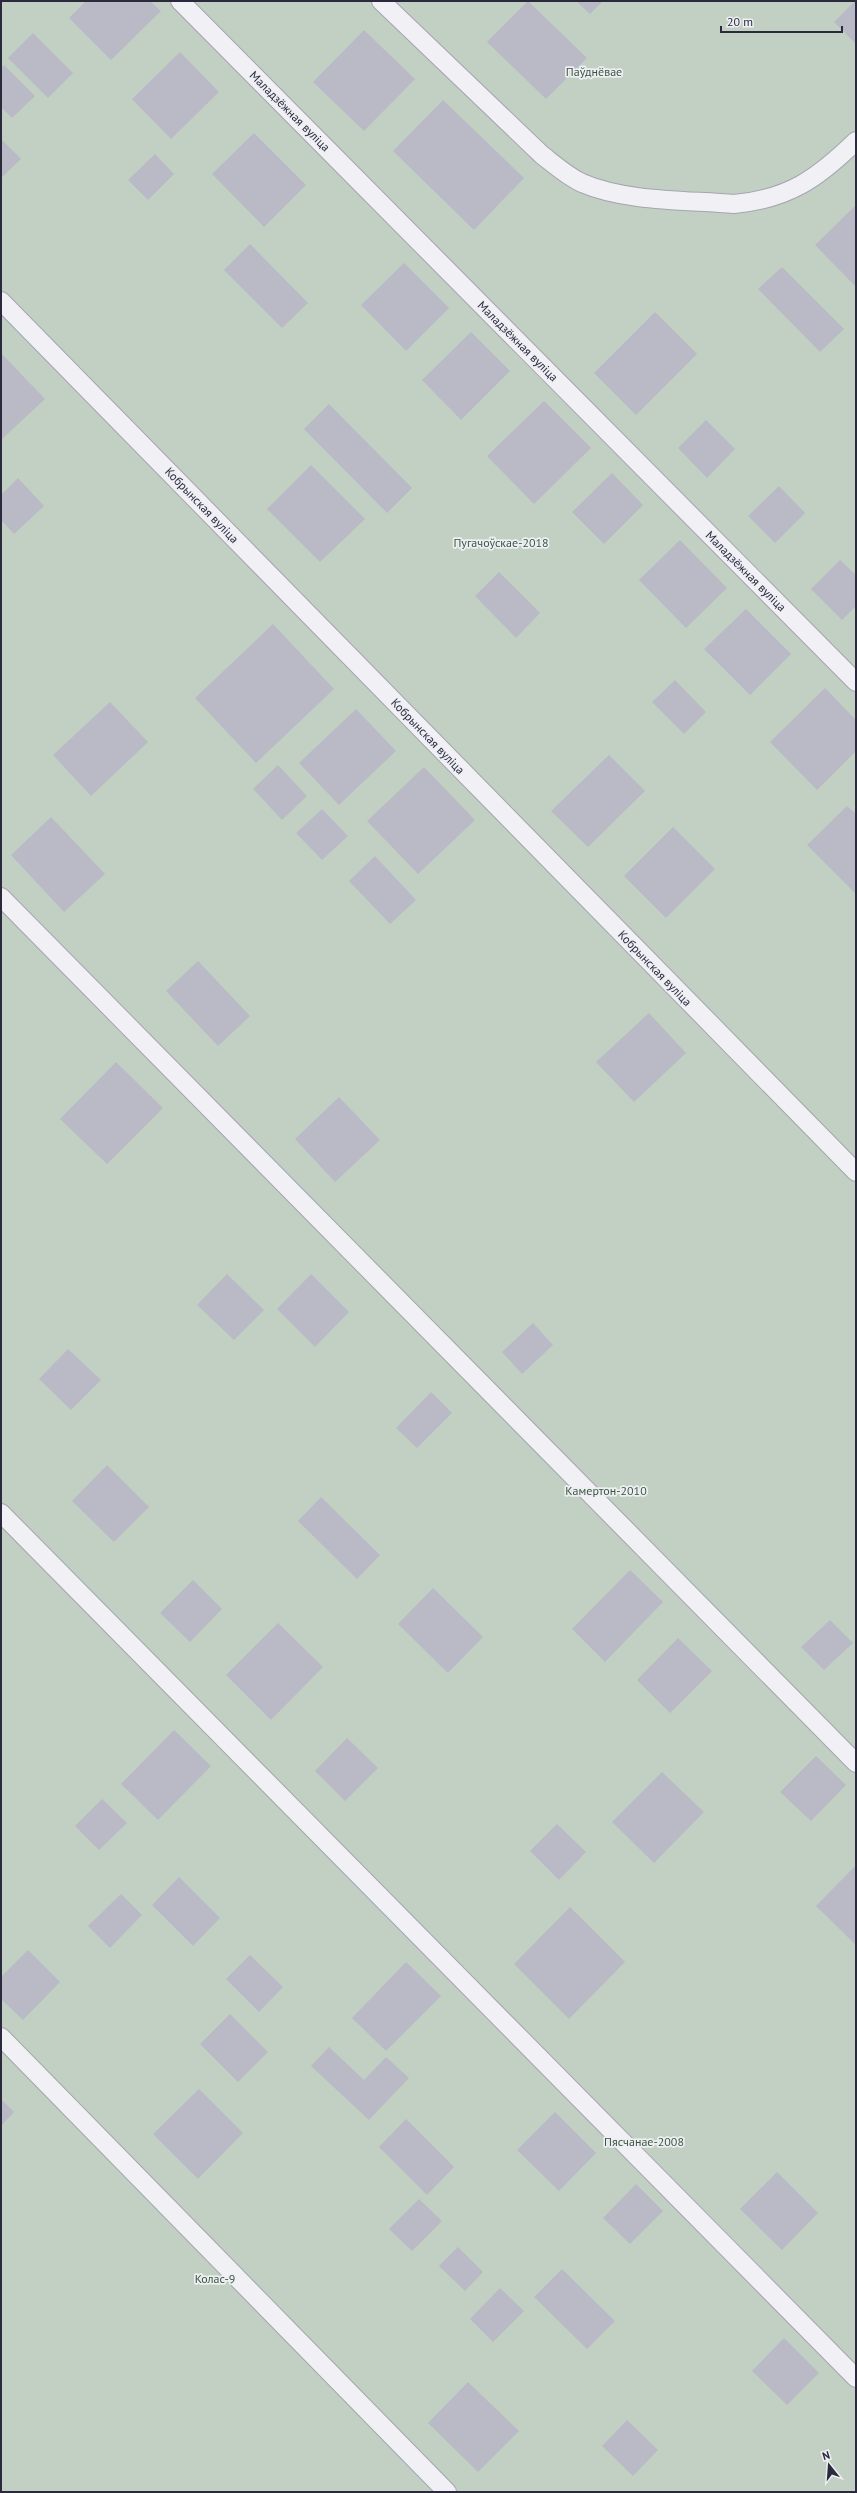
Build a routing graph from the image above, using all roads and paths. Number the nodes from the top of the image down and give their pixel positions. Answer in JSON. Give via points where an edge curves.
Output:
{"nodes":[{"id":1,"x":180,"y":1,"type":"edge"},
{"id":2,"x":381,"y":1,"type":"edge"},
{"id":3,"x":856,"y":141,"type":"edge"},
{"id":4,"x":1,"y":301,"type":"edge"},
{"id":5,"x":856,"y":682,"type":"edge"},
{"id":6,"x":1,"y":897,"type":"edge"},
{"id":7,"x":856,"y":1172,"type":"edge"},
{"id":8,"x":1,"y":1513,"type":"edge"},
{"id":9,"x":856,"y":1763,"type":"edge"},
{"id":10,"x":1,"y":2037,"type":"edge"},
{"id":11,"x":856,"y":2378,"type":"edge"},
{"id":12,"x":447,"y":2492,"type":"edge"}],
"edges":[{"from":1,"to":5,"type":"lane","name":"Маладзёжная вуліца"},
{"from":2,"to":3,"type":"lane","via":[[560,170],[582,183],[607,191],[734,204],[754,202],[792,191],[812,180],[831,166]]},
{"from":4,"to":7,"type":"lane","name":"Кобрынская вуліца"},
{"from":6,"to":9,"type":"lane"},
{"from":8,"to":11,"type":"lane"},
{"from":10,"to":12,"type":"lane"}]}
